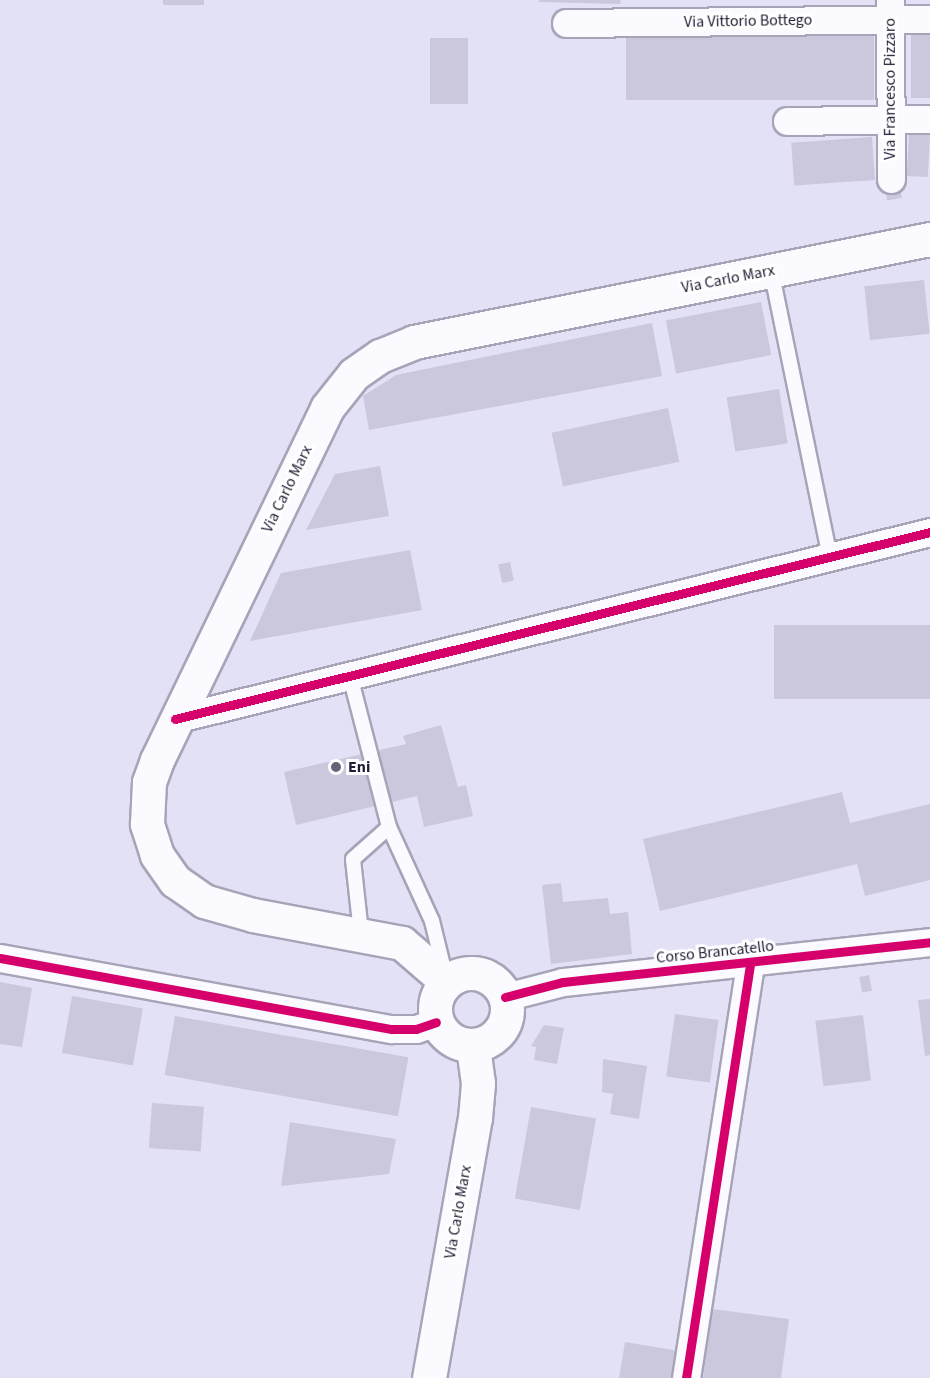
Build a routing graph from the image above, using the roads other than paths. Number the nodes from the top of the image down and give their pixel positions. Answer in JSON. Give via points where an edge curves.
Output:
{"nodes":[{"id":1,"x":890,"y":10,"type":"edge"},
{"id":2,"x":930,"y":19,"type":"edge"},
{"id":3,"x":566,"y":22,"type":"dead end"},
{"id":4,"x":890,"y":119,"type":"junction"},
{"id":5,"x":930,"y":119,"type":"edge"},
{"id":6,"x":787,"y":121,"type":"dead end"},
{"id":7,"x":891,"y":178,"type":"dead end"},
{"id":8,"x":930,"y":239,"type":"edge"},
{"id":9,"x":771,"y":270,"type":"junction"},
{"id":10,"x":930,"y":532,"type":"edge"},
{"id":11,"x":830,"y":557,"type":"junction"},
{"id":12,"x":350,"y":676,"type":"junction"},
{"id":13,"x":175,"y":719,"type":"junction"},
{"id":14,"x":389,"y":827,"type":"junction"},
{"id":15,"x":361,"y":933,"type":"junction"},
{"id":16,"x":930,"y":942,"type":"edge"},
{"id":17,"x":0,"y":958,"type":"edge"},
{"id":18,"x":750,"y":964,"type":"junction"},
{"id":19,"x":447,"y":982,"type":"junction"},
{"id":20,"x":505,"y":997,"type":"junction"},
{"id":21,"x":436,"y":1022,"type":"junction"},
{"id":22,"x":473,"y":1046,"type":"junction"},
{"id":23,"x":429,"y":1378,"type":"edge"},
{"id":24,"x":686,"y":1378,"type":"edge"}],
"edges":[{"from":1,"to":2,"type":"street","name":"Via Vittorio Bottego"},
{"from":1,"to":3,"type":"street","name":"Via Vittorio Bottego"},
{"from":1,"to":4,"type":"street","name":"Via Francesco Pizzaro"},
{"from":4,"to":5,"type":"street"},
{"from":4,"to":6,"type":"street"},
{"from":4,"to":7,"type":"street","name":"Via Francesco Pizzaro"},
{"from":8,"to":9,"type":"main road","name":"Via Carlo Marx"},
{"from":9,"to":11,"type":"lane"},
{"from":9,"to":13,"type":"main road","name":"Via Carlo Marx","via":[[414,342],[380,356],[354,374],[327,408]]},
{"from":10,"to":11,"type":"street"},
{"from":11,"to":12,"type":"street"},
{"from":12,"to":13,"type":"street"},
{"from":12,"to":14,"type":"lane"},
{"from":13,"to":15,"type":"main road","name":"Via Carlo Marx","via":[[149,782],[147,824],[157,855],[175,881],[204,901],[253,915]]},
{"from":14,"to":15,"type":"lane","via":[[353,859]]},
{"from":14,"to":19,"type":"lane","via":[[432,921]]},
{"from":15,"to":19,"type":"main road","name":"Via Carlo Marx","via":[[402,943]]},
{"from":16,"to":18,"type":"street","name":"Corso Brancatello"},
{"from":17,"to":21,"type":"street","via":[[392,1029],[416,1029]]},
{"from":18,"to":20,"type":"street","name":"Corso Brancatello","via":[[564,982]]},
{"from":18,"to":24,"type":"street"},
{"from":19,"to":20,"type":"main road","via":[[465,973],[485,975],[501,988]]},
{"from":19,"to":21,"type":"main road","via":[[435,1000]]},
{"from":20,"to":22,"type":"main road","via":[[507,1008],[501,1029],[484,1043]]},
{"from":21,"to":22,"type":"main road","via":[[451,1040]]},
{"from":22,"to":23,"type":"main road","name":"Via Carlo Marx","via":[[478,1083],[475,1118]]}]}
